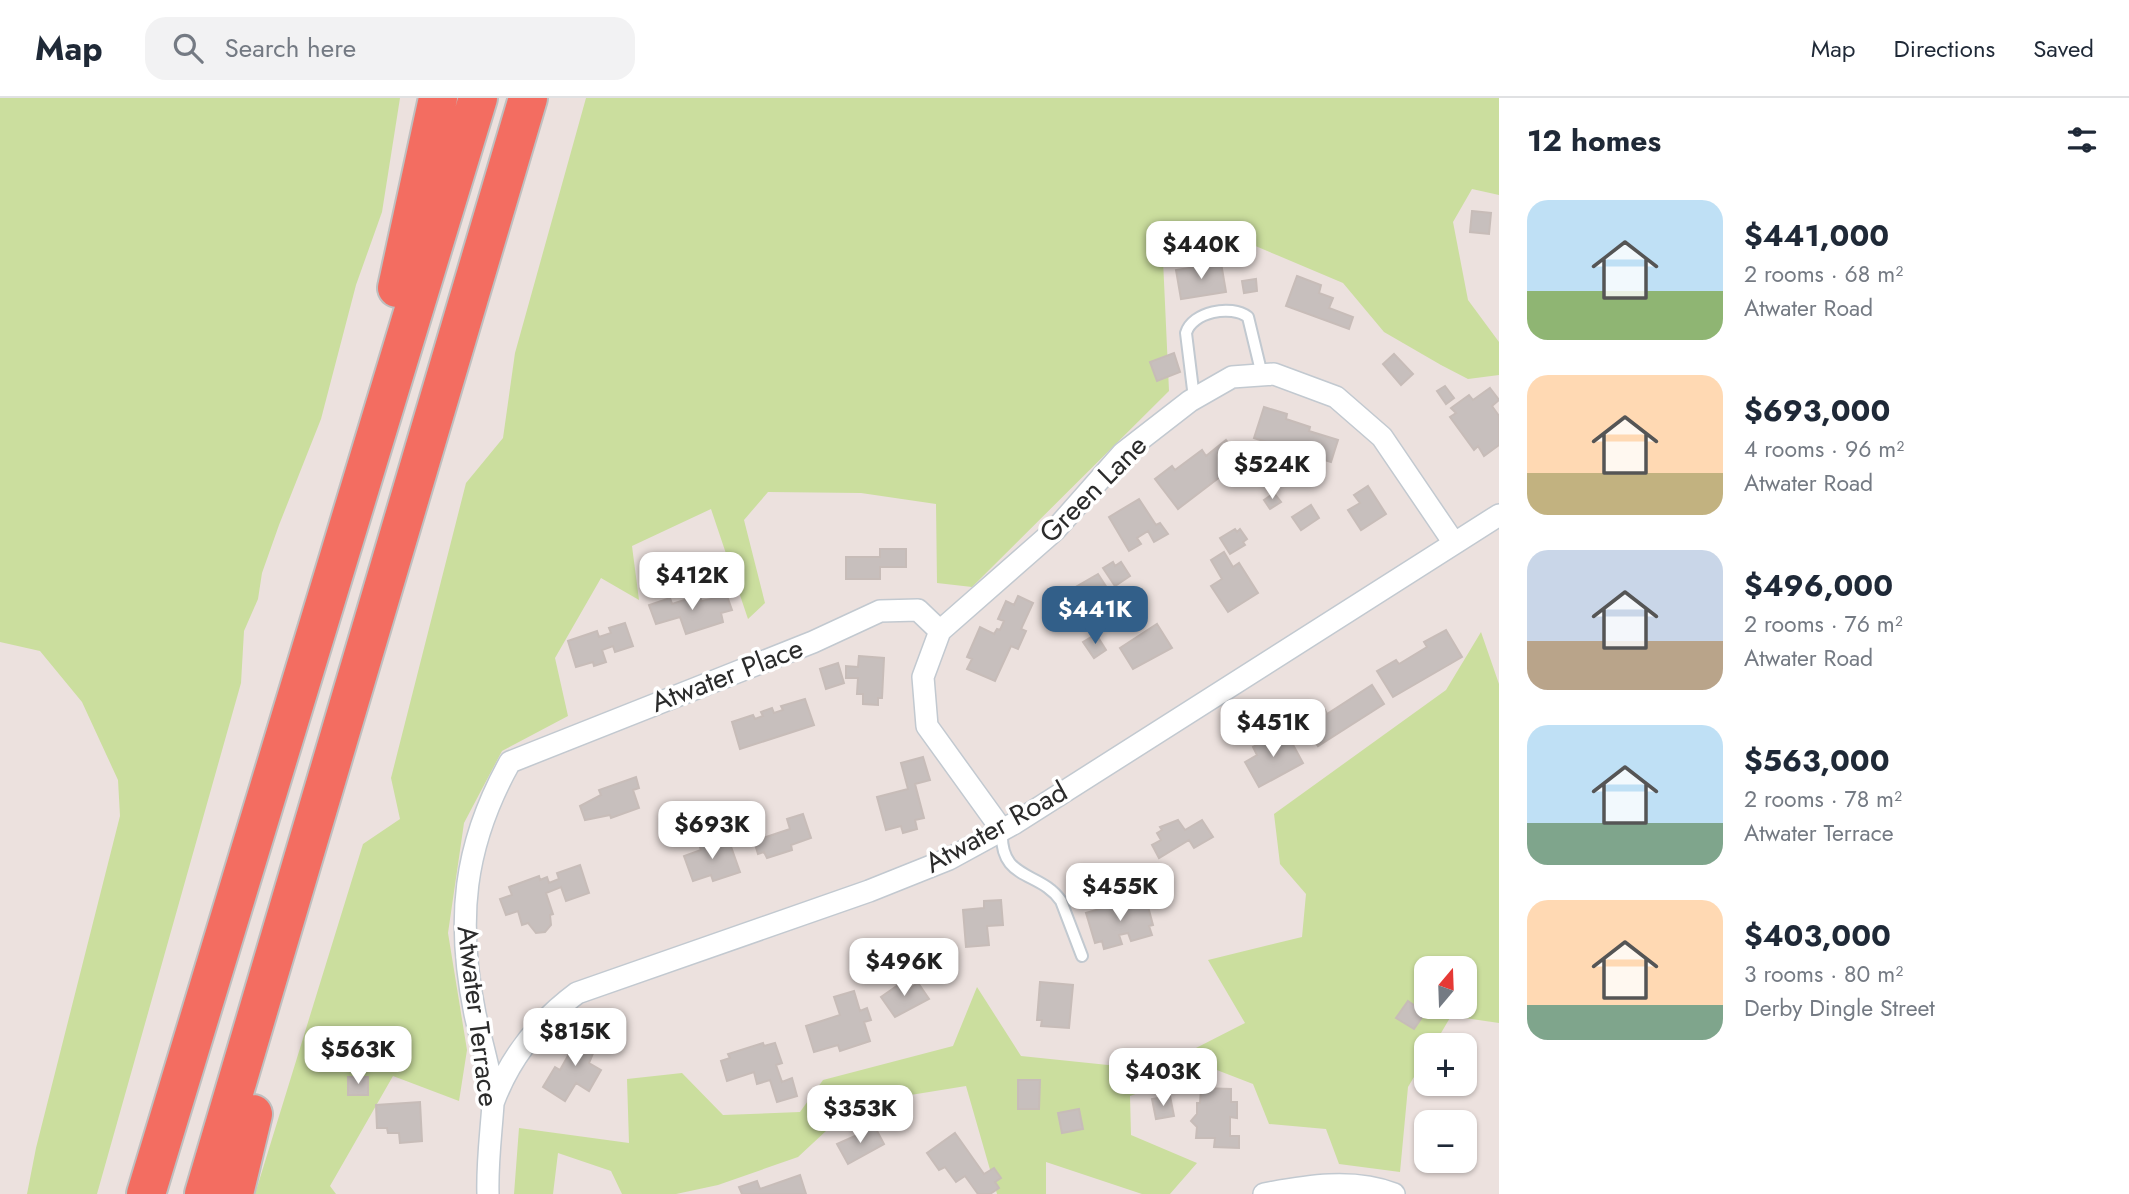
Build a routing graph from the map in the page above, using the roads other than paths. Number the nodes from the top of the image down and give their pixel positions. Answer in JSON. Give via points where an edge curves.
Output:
{"nodes":[{"id":1,"x":438,"y":98,"type":"edge"},
{"id":2,"x":478,"y":98,"type":"edge"},
{"id":3,"x":528,"y":98,"type":"edge"},
{"id":4,"x":1262,"y":375,"type":"junction"},
{"id":5,"x":1194,"y":398,"type":"junction"},
{"id":6,"x":1499,"y":515,"type":"edge"},
{"id":7,"x":1454,"y":542,"type":"junction"},
{"id":8,"x":940,"y":631,"type":"junction"},
{"id":9,"x":286,"y":731,"type":"junction"},
{"id":10,"x":335,"y":754,"type":"junction"},
{"id":11,"x":510,"y":762,"type":"joint"},
{"id":12,"x":1002,"y":830,"type":"junction"},
{"id":13,"x":1082,"y":956,"type":"dead end"},
{"id":14,"x":493,"y":1103,"type":"junction"},
{"id":15,"x":146,"y":1194,"type":"edge"},
{"id":16,"x":204,"y":1194,"type":"edge"},
{"id":17,"x":234,"y":1194,"type":"edge"},
{"id":18,"x":488,"y":1194,"type":"edge"},
{"id":19,"x":1264,"y":1194,"type":"edge"},
{"id":20,"x":1394,"y":1194,"type":"edge"}],
"edges":[{"from":1,"to":9,"type":"highway","via":[[397,288]]},
{"from":2,"to":9,"type":"highway"},
{"from":3,"to":10,"type":"highway"},
{"from":4,"to":5,"type":"street","name":"Green Lane","via":[[1233,377]]},
{"from":4,"to":5,"type":"lane","via":[[1248,317],[1236,310],[1200,315],[1186,333]]},
{"from":4,"to":7,"type":"street","name":"Green Lane","via":[[1274,374],[1336,397],[1382,437]]},
{"from":5,"to":8,"type":"street","name":"Green Lane","via":[[1123,453],[1055,530]]},
{"from":6,"to":7,"type":"street","name":"Atwater Road"},
{"from":7,"to":12,"type":"street","name":"Atwater Road"},
{"from":8,"to":11,"type":"street","name":"Atwater Place","via":[[918,610],[880,611]]},
{"from":8,"to":12,"type":"street","name":"Green Lane","via":[[923,677],[928,726]]},
{"from":9,"to":15,"type":"highway"},
{"from":10,"to":16,"type":"highway"},
{"from":10,"to":17,"type":"highway"},
{"from":11,"to":14,"type":"street","name":"Atwater Terrace","via":[[489,800],[470,860],[465,900],[464,950]]},
{"from":12,"to":13,"type":"lane","via":[[1002,851],[1014,868],[1061,901]]},
{"from":12,"to":14,"type":"street","name":"Atwater Road","via":[[950,859],[869,891],[577,993],[555,1010],[505,1070]]},
{"from":14,"to":18,"type":"street","name":"Atwater Terrace"},
{"from":19,"to":20,"type":"street","via":[[1311,1185],[1367,1187]]}]}
